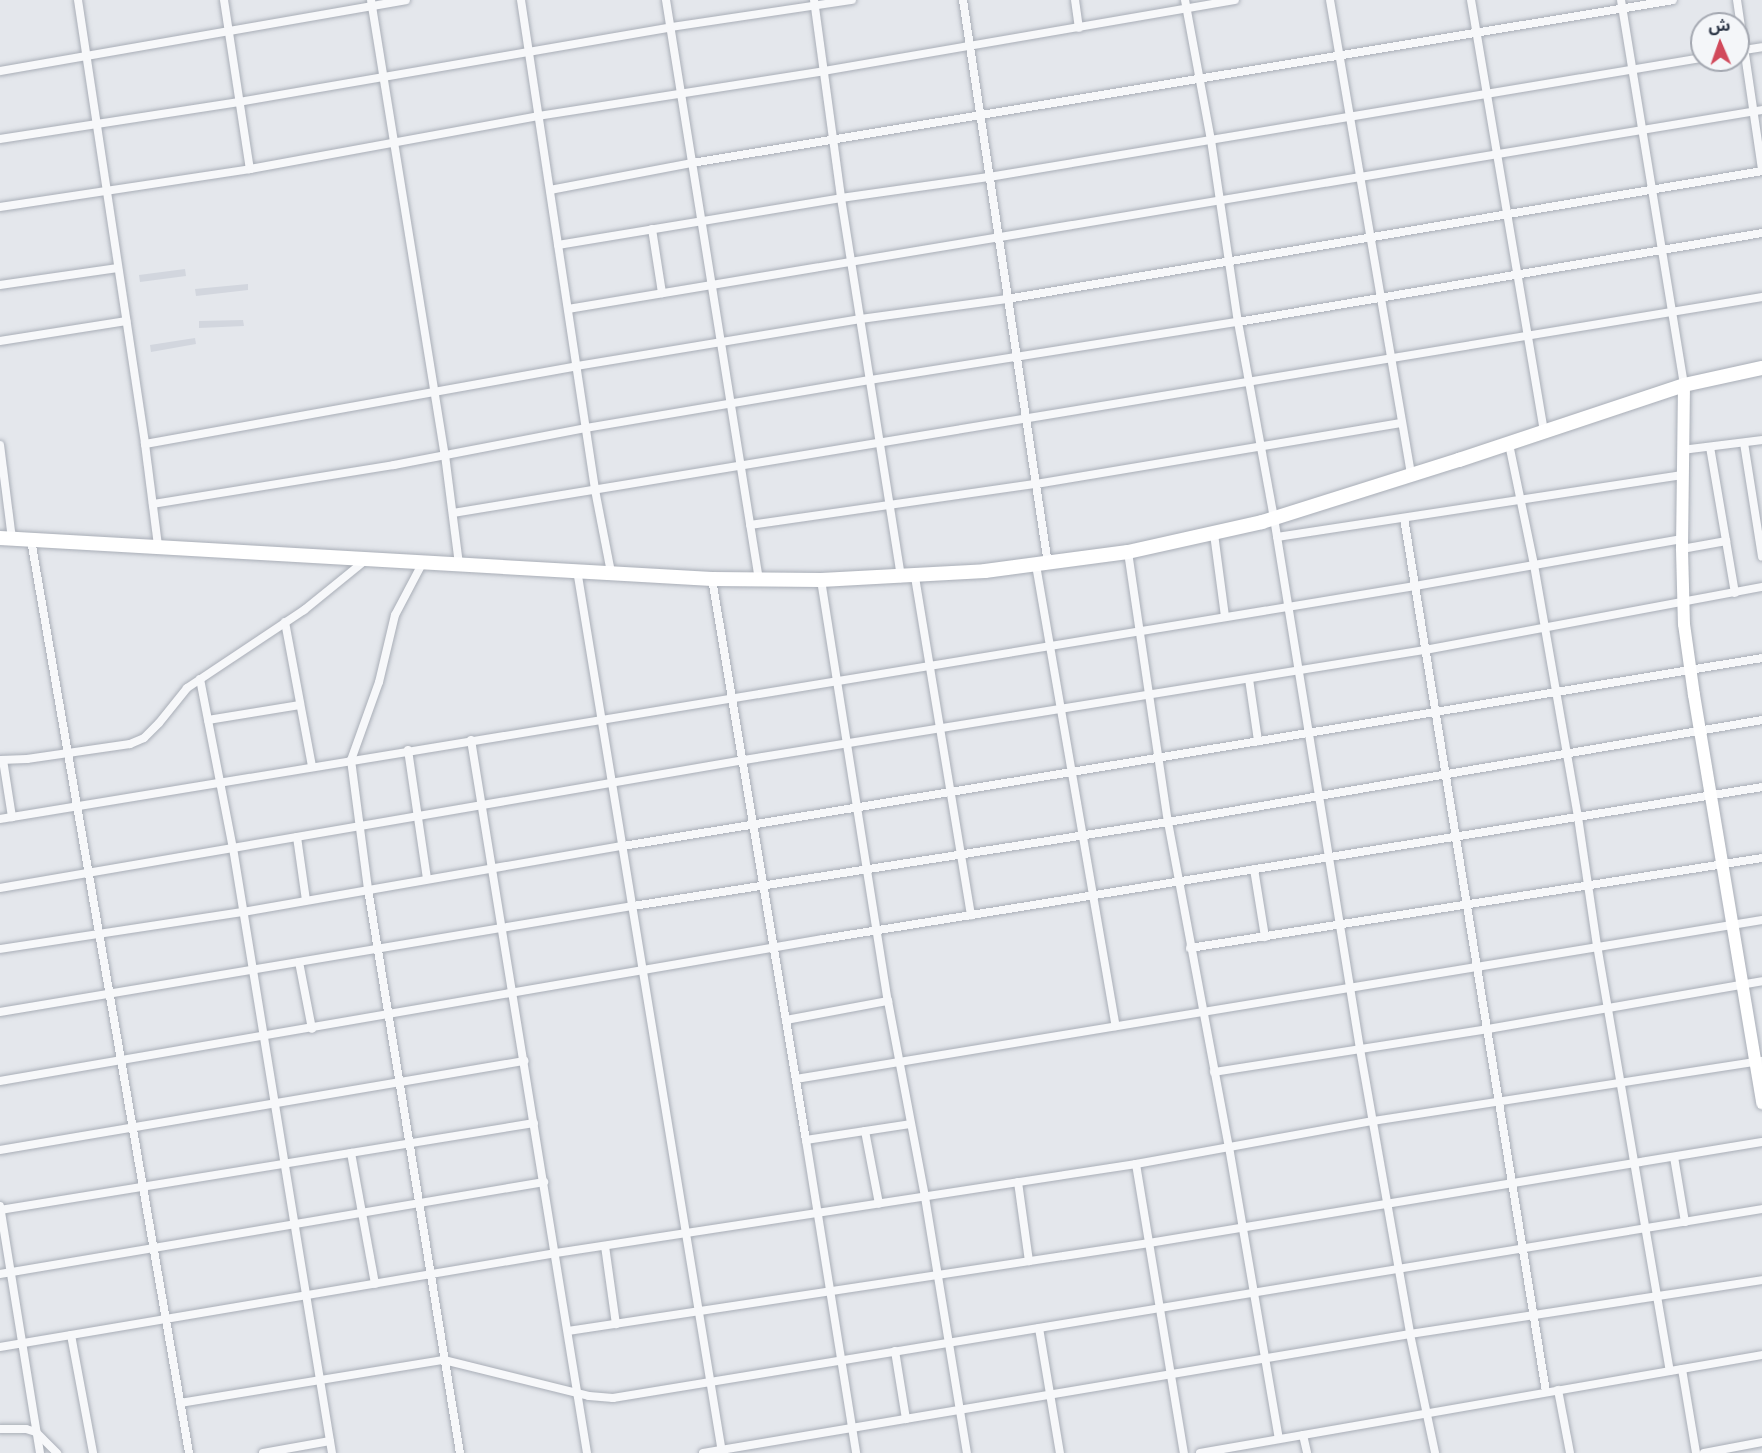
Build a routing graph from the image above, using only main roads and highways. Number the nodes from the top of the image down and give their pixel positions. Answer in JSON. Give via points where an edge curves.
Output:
{"nodes":[{"id":1,"x":1762,"y":368,"type":"edge"},
{"id":2,"x":6,"y":538,"type":"edge"}],
"edges":[{"from":1,"to":2,"type":"main road","via":[[1684,385],[1411,476],[1214,534],[1128,552],[908,577],[712,579]]}]}
